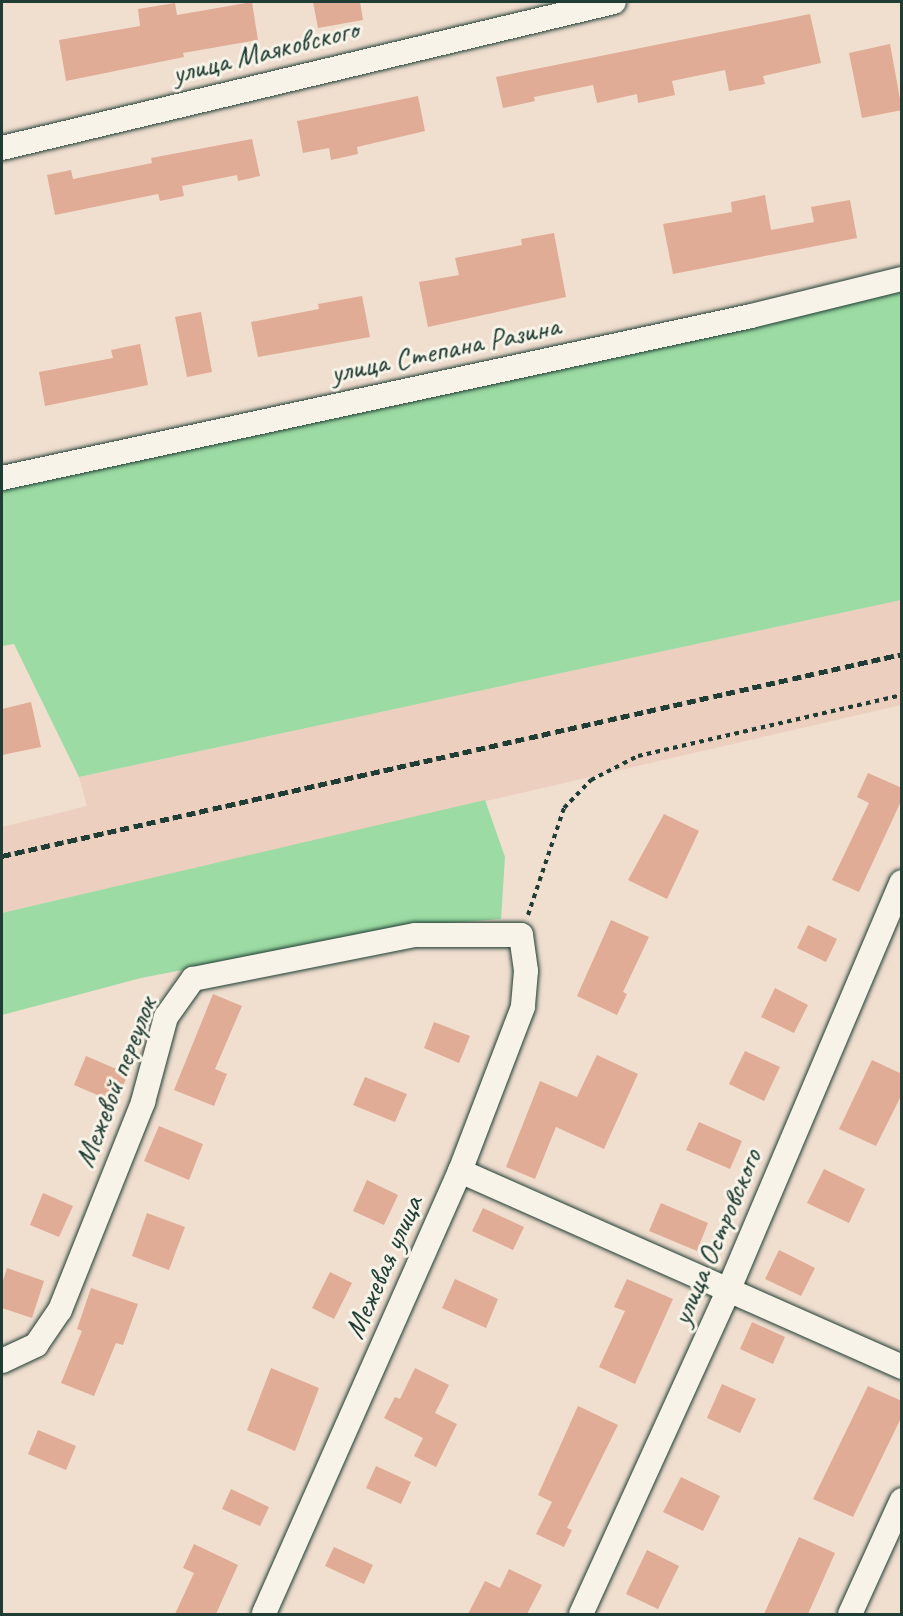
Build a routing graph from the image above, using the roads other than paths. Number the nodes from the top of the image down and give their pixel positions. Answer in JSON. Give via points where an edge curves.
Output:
{"nodes":[{"id":1,"x":614,"y":2,"type":"edge"},
{"id":2,"x":2,"y":148,"type":"edge"},
{"id":3,"x":902,"y":279,"type":"edge"},
{"id":4,"x":2,"y":478,"type":"edge"},
{"id":5,"x":902,"y":882,"type":"edge"},
{"id":6,"x":520,"y":935,"type":"joint"},
{"id":7,"x":460,"y":1171,"type":"junction"},
{"id":8,"x":728,"y":1291,"type":"junction"},
{"id":9,"x":2,"y":1361,"type":"edge"},
{"id":10,"x":902,"y":1367,"type":"edge"},
{"id":11,"x":902,"y":1500,"type":"edge"},
{"id":12,"x":264,"y":1614,"type":"edge"},
{"id":13,"x":582,"y":1614,"type":"edge"},
{"id":14,"x":850,"y":1614,"type":"edge"}],
"edges":[{"from":1,"to":2,"type":"street","name":"улица Маяковского"},
{"from":3,"to":4,"type":"street","name":"улица Степана Разина","via":[[751,316]]},
{"from":5,"to":8,"type":"street","name":"улица Островского"},
{"from":6,"to":7,"type":"street","name":"Межевая улица","via":[[526,971],[522,1007]]},
{"from":6,"to":9,"type":"street","name":"Межевой переулок","via":[[415,935],[193,979],[166,1017],[143,1102],[60,1310],[36,1345]]},
{"from":7,"to":8,"type":"street"},
{"from":7,"to":12,"type":"street","name":"Межевая улица"},
{"from":8,"to":10,"type":"street"},
{"from":8,"to":13,"type":"street","name":"улица Островского"},
{"from":11,"to":14,"type":"street"}]}
